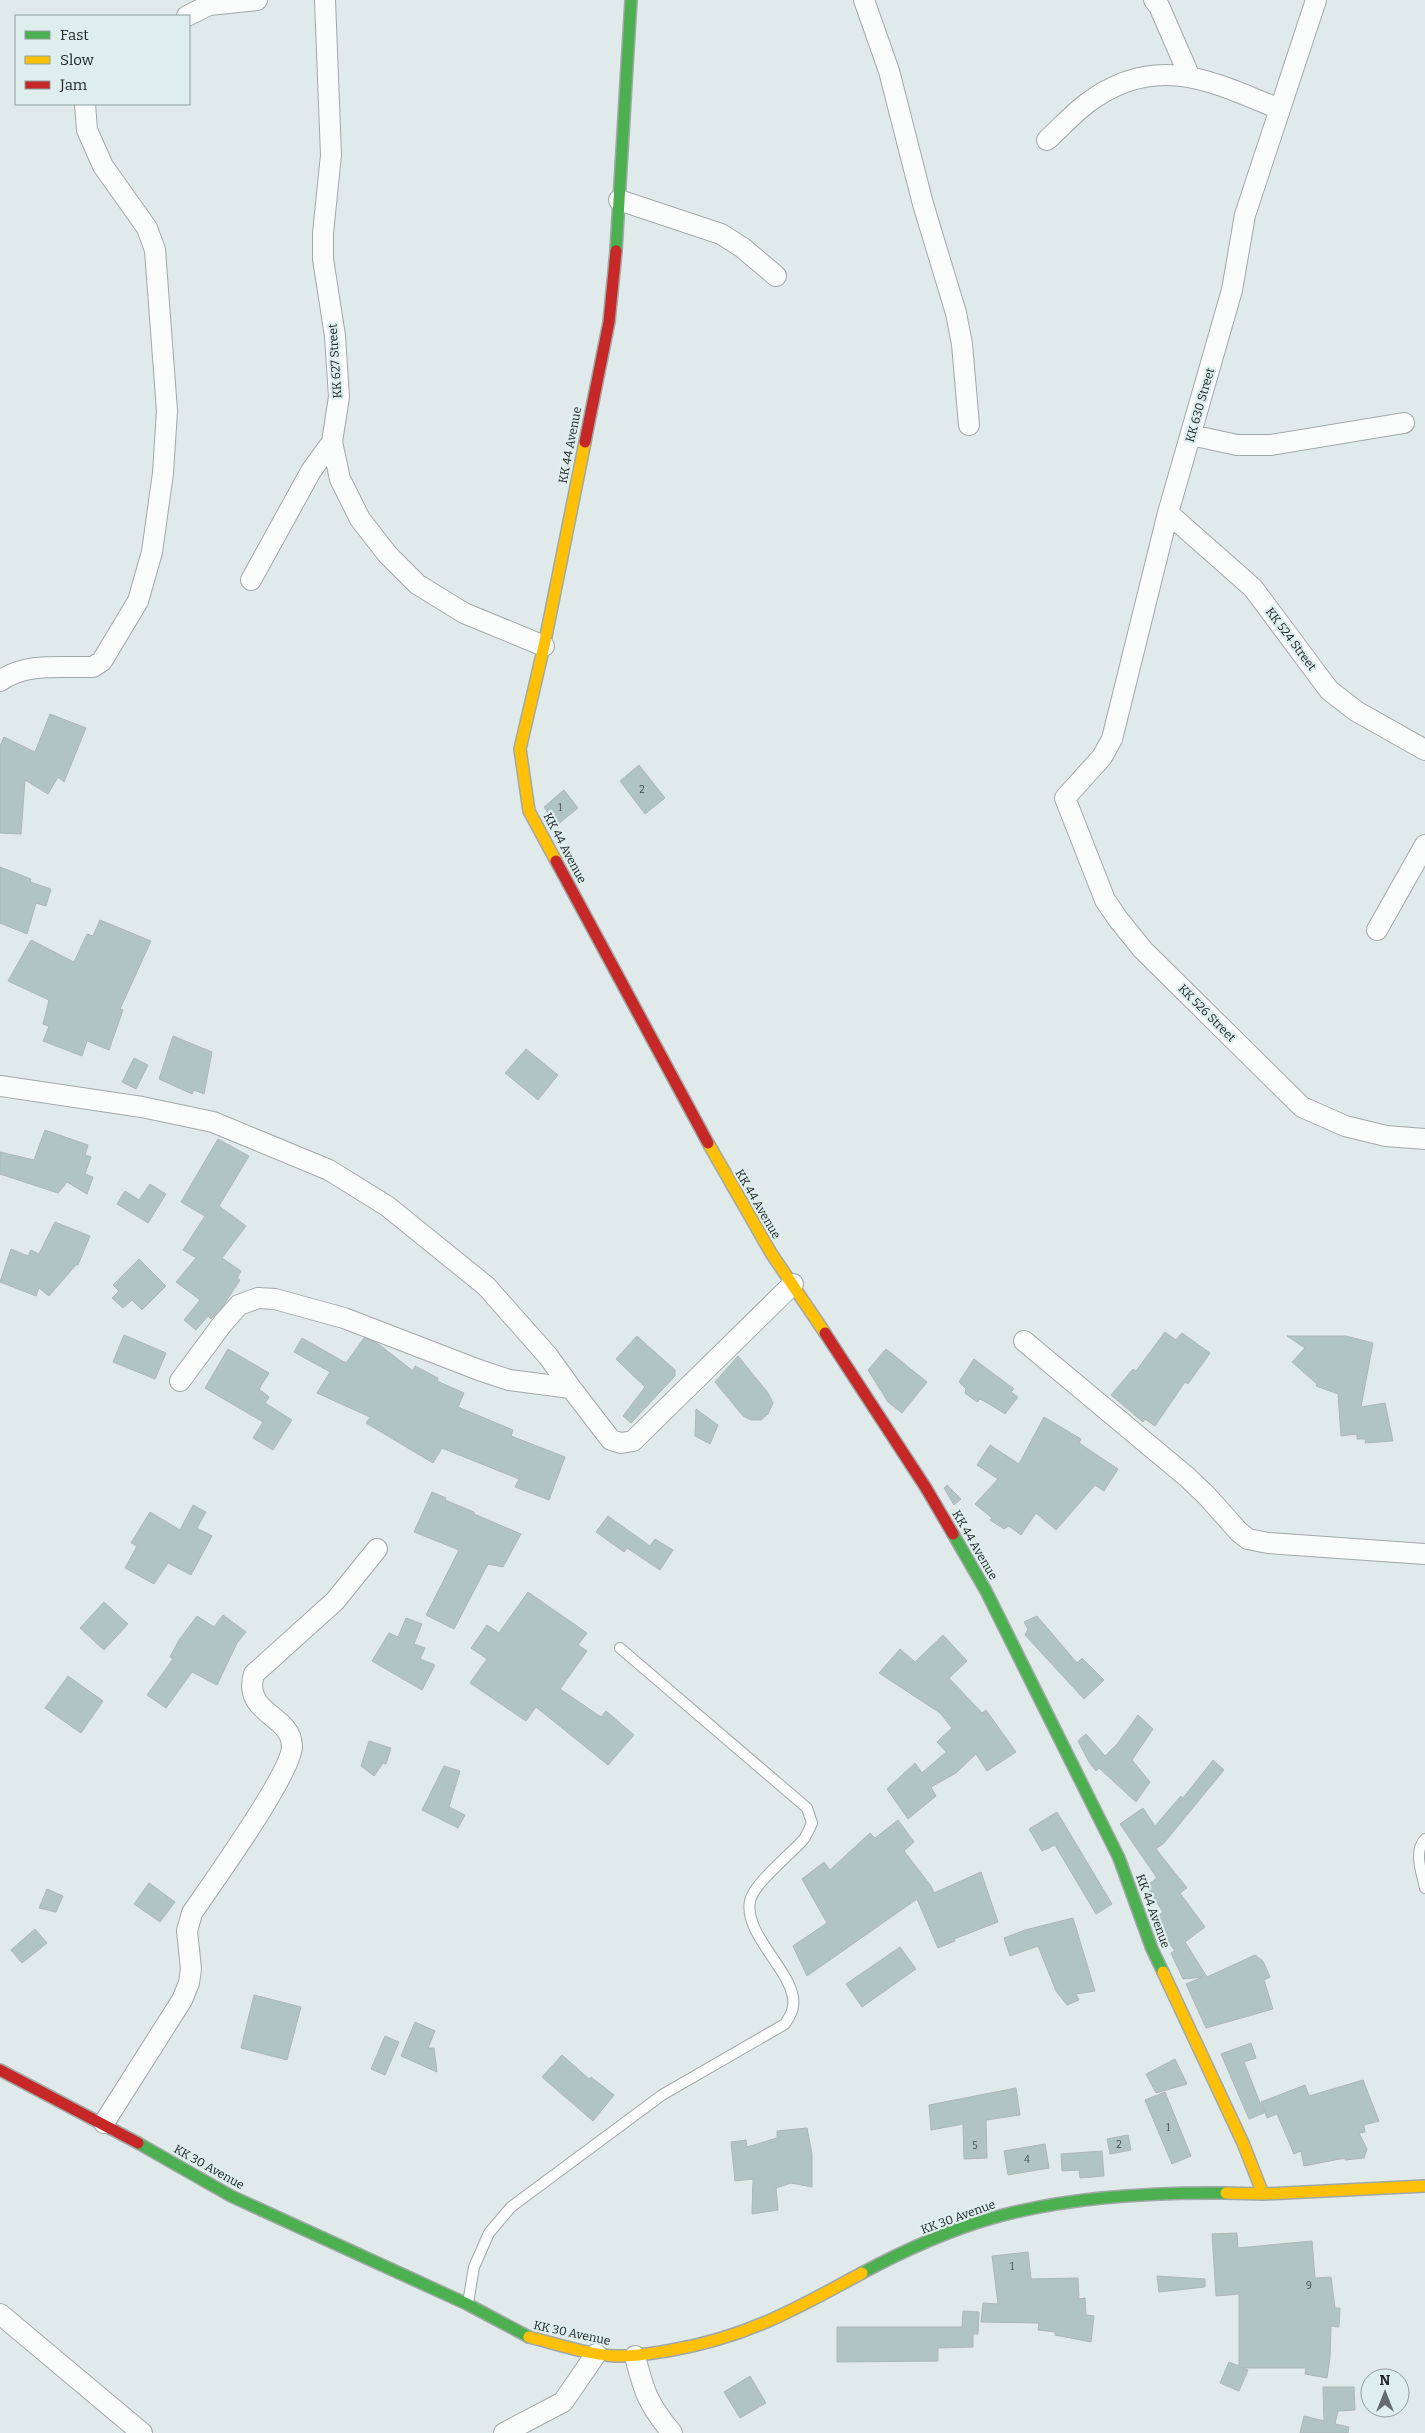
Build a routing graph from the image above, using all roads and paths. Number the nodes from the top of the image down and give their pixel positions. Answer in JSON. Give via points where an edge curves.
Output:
{"nodes":[{"id":1,"x":257,"y":0,"type":"edge"},
{"id":2,"x":325,"y":0,"type":"edge"},
{"id":3,"x":631,"y":0,"type":"edge"},
{"id":4,"x":864,"y":0,"type":"edge"},
{"id":5,"x":1154,"y":0,"type":"edge"},
{"id":6,"x":1316,"y":0,"type":"edge"},
{"id":7,"x":188,"y":15,"type":"edge"},
{"id":8,"x":1189,"y":75,"type":"junction"},
{"id":9,"x":85,"y":105,"type":"edge"},
{"id":10,"x":1279,"y":109,"type":"junction"},
{"id":11,"x":1047,"y":140,"type":"dead end"},
{"id":12,"x":619,"y":200,"type":"junction"},
{"id":13,"x":776,"y":276,"type":"dead end"},
{"id":14,"x":1404,"y":423,"type":"dead end"},
{"id":15,"x":969,"y":425,"type":"dead end"},
{"id":16,"x":1191,"y":435,"type":"junction"},
{"id":17,"x":332,"y":442,"type":"junction"},
{"id":18,"x":1168,"y":513,"type":"junction"},
{"id":19,"x":251,"y":580,"type":"dead end"},
{"id":20,"x":544,"y":646,"type":"junction"},
{"id":21,"x":0,"y":681,"type":"edge"},
{"id":22,"x":1425,"y":750,"type":"edge"},
{"id":23,"x":1065,"y":798,"type":"joint"},
{"id":24,"x":1425,"y":845,"type":"edge"},
{"id":25,"x":1376,"y":930,"type":"dead end"},
{"id":26,"x":0,"y":1086,"type":"edge"},
{"id":27,"x":1425,"y":1139,"type":"edge"},
{"id":28,"x":794,"y":1284,"type":"junction"},
{"id":29,"x":1024,"y":1341,"type":"dead end"},
{"id":30,"x":180,"y":1381,"type":"dead end"},
{"id":31,"x":572,"y":1388,"type":"junction"},
{"id":32,"x":377,"y":1549,"type":"dead end"},
{"id":33,"x":1425,"y":1554,"type":"edge"},
{"id":34,"x":620,"y":1648,"type":"dead end"},
{"id":35,"x":1425,"y":1839,"type":"edge"},
{"id":36,"x":1425,"y":1888,"type":"edge"},
{"id":37,"x":0,"y":2070,"type":"edge"},
{"id":38,"x":104,"y":2123,"type":"junction"},
{"id":39,"x":1425,"y":2186,"type":"edge"},
{"id":40,"x":1263,"y":2194,"type":"junction"},
{"id":41,"x":467,"y":2304,"type":"junction"},
{"id":42,"x":0,"y":2314,"type":"edge"},
{"id":43,"x":596,"y":2354,"type":"junction"},
{"id":44,"x":635,"y":2356,"type":"junction"},
{"id":45,"x":142,"y":2433,"type":"edge"},
{"id":46,"x":504,"y":2433,"type":"edge"},
{"id":47,"x":672,"y":2433,"type":"edge"}],
"edges":[{"from":1,"to":7,"type":"street","via":[[209,5]]},
{"from":2,"to":17,"type":"street","name":"KK 627 Street","via":[[331,155],[323,233],[335,336],[338,397]]},
{"from":3,"to":12,"type":"main road","name":"KK 44 Avenue"},
{"from":4,"to":15,"type":"street","via":[[889,71],[923,204],[956,313]]},
{"from":5,"to":8,"type":"street"},
{"from":6,"to":10,"type":"street","name":"KK 630 Street"},
{"from":8,"to":10,"type":"street"},
{"from":8,"to":11,"type":"street","via":[[1165,74],[1130,80],[1110,88],[1086,104]]},
{"from":9,"to":21,"type":"street","via":[[87,130],[103,166],[147,228],[155,250],[167,411],[163,474],[152,552],[138,600],[102,661],[93,667],[26,668]]},
{"from":10,"to":16,"type":"street","name":"KK 630 Street","via":[[1244,215],[1232,290]]},
{"from":12,"to":13,"type":"street","via":[[721,234]]},
{"from":12,"to":20,"type":"main road","name":"KK 44 Avenue","via":[[609,322]]},
{"from":14,"to":16,"type":"street","via":[[1270,444],[1237,445]]},
{"from":16,"to":18,"type":"street","name":"KK 630 Street"},
{"from":17,"to":19,"type":"street","via":[[311,471]]},
{"from":17,"to":20,"type":"street","name":"KK 627 Street","via":[[340,479],[360,519],[388,555],[417,584],[464,613]]},
{"from":18,"to":22,"type":"street","name":"KK 524 Street","via":[[1253,588],[1329,690],[1356,711]]},
{"from":18,"to":23,"type":"street","name":"KK 630 Street","via":[[1112,739],[1102,757]]},
{"from":20,"to":28,"type":"main road","name":"KK 44 Avenue","via":[[520,749],[529,811],[717,1160],[771,1253]]},
{"from":23,"to":27,"type":"street","name":"KK 526 Street","via":[[1105,900],[1118,919],[1143,950],[1302,1107],[1345,1126],[1386,1136]]},
{"from":24,"to":25,"type":"street"},
{"from":26,"to":31,"type":"street","via":[[142,1107],[213,1122],[329,1170],[387,1206],[486,1286]]},
{"from":28,"to":31,"type":"street","via":[[633,1441],[621,1443],[610,1440]]},
{"from":28,"to":40,"type":"main road","name":"KK 44 Avenue","via":[[926,1488],[986,1591],[1119,1858],[1152,1949],[1243,2143]]},
{"from":29,"to":33,"type":"street","via":[[1187,1477],[1248,1539]]},
{"from":30,"to":31,"type":"street","via":[[239,1305],[258,1298],[275,1299],[344,1318],[509,1380]]},
{"from":32,"to":38,"type":"street","via":[[335,1601],[254,1674],[251,1684],[253,1698],[286,1730],[292,1746],[287,1766],[192,1913],[187,1931],[191,1969],[189,1984]]},
{"from":34,"to":41,"type":"lane","via":[[807,1808],[812,1823],[804,1839],[764,1879],[750,1900],[750,1914],[758,1934],[792,1989],[794,2006],[786,2024],[662,2095],[511,2207],[490,2233],[474,2266]]},
{"from":35,"to":36,"type":"lane","via":[[1418,1855]]},
{"from":37,"to":38,"type":"main road","name":"KK 30 Avenue"},
{"from":38,"to":41,"type":"main road","name":"KK 30 Avenue","via":[[231,2196]]},
{"from":39,"to":40,"type":"main road"},
{"from":40,"to":44,"type":"main road","name":"KK 30 Avenue","via":[[1166,2192],[1129,2195],[1042,2207],[992,2218],[941,2236],[874,2267],[753,2329],[710,2343]]},
{"from":41,"to":43,"type":"main road","name":"KK 30 Avenue","via":[[524,2336]]},
{"from":42,"to":45,"type":"street"},
{"from":43,"to":44,"type":"main road","name":"KK 30 Avenue"},
{"from":43,"to":46,"type":"street","via":[[563,2402]]},
{"from":44,"to":47,"type":"street","via":[[644,2392]]}]}
